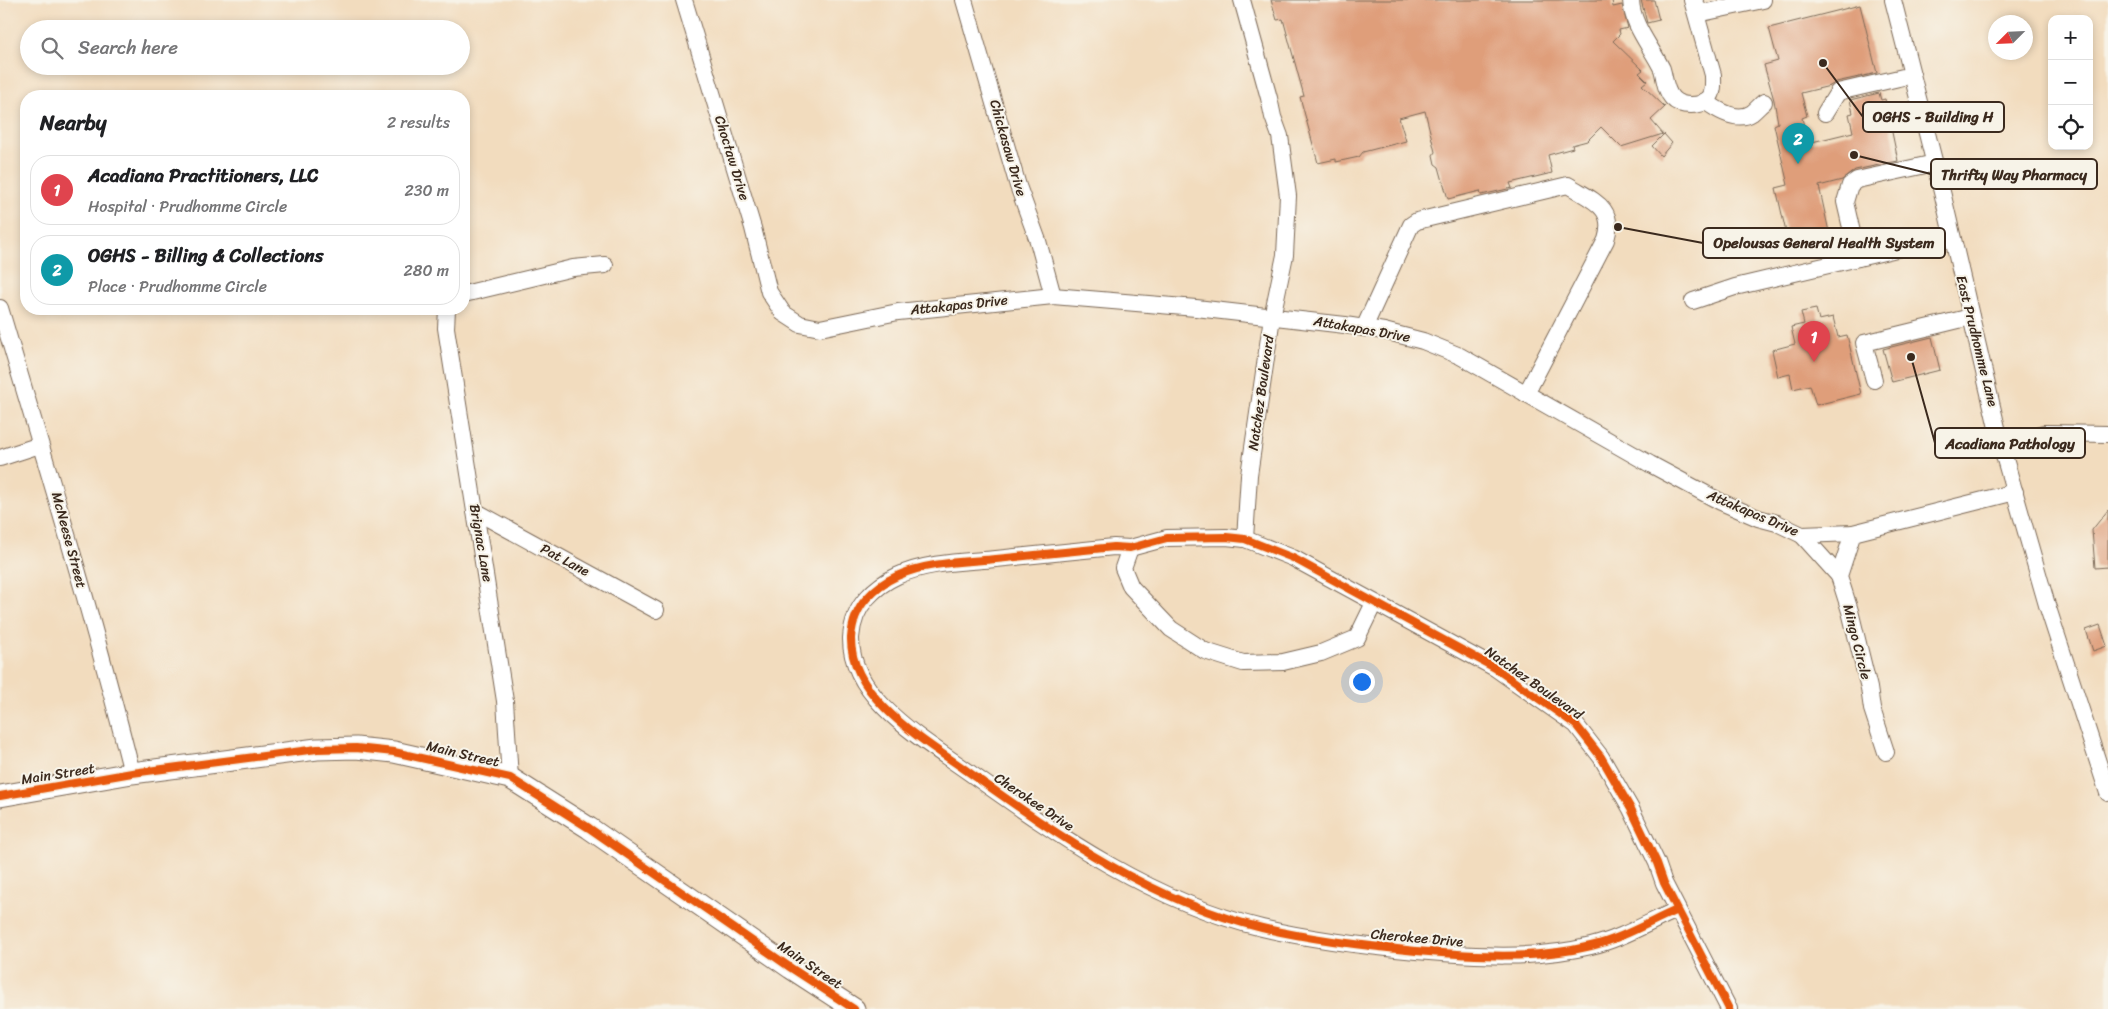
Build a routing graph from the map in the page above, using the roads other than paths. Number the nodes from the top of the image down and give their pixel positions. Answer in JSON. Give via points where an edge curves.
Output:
{"nodes":[{"id":1,"x":684,"y":0,"type":"edge"},
{"id":2,"x":964,"y":0,"type":"edge"},
{"id":3,"x":1242,"y":0,"type":"edge"},
{"id":4,"x":1631,"y":0,"type":"edge"},
{"id":5,"x":1763,"y":0,"type":"edge"},
{"id":6,"x":1893,"y":0,"type":"edge"},
{"id":7,"x":1693,"y":1,"type":"edge"},
{"id":8,"x":1912,"y":75,"type":"junction"},
{"id":9,"x":1705,"y":100,"type":"junction"},
{"id":10,"x":1764,"y":102,"type":"dead end"},
{"id":11,"x":1825,"y":113,"type":"dead end"},
{"id":12,"x":1935,"y":163,"type":"junction"},
{"id":13,"x":1952,"y":236,"type":"junction"},
{"id":14,"x":1858,"y":258,"type":"junction"},
{"id":15,"x":605,"y":265,"type":"dead end"},
{"id":16,"x":470,"y":293,"type":"edge"},
{"id":17,"x":1053,"y":296,"type":"junction"},
{"id":18,"x":1693,"y":301,"type":"dead end"},
{"id":19,"x":0,"y":308,"type":"edge"},
{"id":20,"x":783,"y":313,"type":"joint"},
{"id":21,"x":447,"y":315,"type":"edge"},
{"id":22,"x":1272,"y":317,"type":"junction"},
{"id":23,"x":1971,"y":317,"type":"junction"},
{"id":24,"x":1364,"y":328,"type":"junction"},
{"id":25,"x":1874,"y":380,"type":"dead end"},
{"id":26,"x":1526,"y":394,"type":"junction"},
{"id":27,"x":2108,"y":434,"type":"edge"},
{"id":28,"x":40,"y":445,"type":"junction"},
{"id":29,"x":2002,"y":445,"type":"junction"},
{"id":30,"x":0,"y":458,"type":"edge"},
{"id":31,"x":2015,"y":492,"type":"junction"},
{"id":32,"x":475,"y":511,"type":"junction"},
{"id":33,"x":1853,"y":533,"type":"junction"},
{"id":34,"x":1802,"y":535,"type":"junction"},
{"id":35,"x":1245,"y":539,"type":"junction"},
{"id":36,"x":1130,"y":548,"type":"junction"},
{"id":37,"x":1839,"y":576,"type":"junction"},
{"id":38,"x":1374,"y":603,"type":"junction"},
{"id":39,"x":656,"y":610,"type":"dead end"},
{"id":40,"x":1886,"y":752,"type":"dead end"},
{"id":41,"x":132,"y":773,"type":"junction"},
{"id":42,"x":510,"y":778,"type":"junction"},
{"id":43,"x":2108,"y":793,"type":"edge"},
{"id":44,"x":0,"y":796,"type":"edge"},
{"id":45,"x":1677,"y":910,"type":"junction"},
{"id":46,"x":854,"y":1009,"type":"edge"},
{"id":47,"x":1729,"y":1009,"type":"edge"}],
"edges":[{"from":1,"to":20,"type":"street","name":"Choctaw Drive","via":[[753,228],[769,292]]},
{"from":2,"to":17,"type":"street","name":"Chickasaw Drive"},
{"from":3,"to":22,"type":"street","name":"Natchez Boulevard","via":[[1272,117],[1280,136],[1288,196],[1285,255]]},
{"from":4,"to":9,"type":"street","via":[[1633,17],[1660,67],[1672,98],[1690,105]]},
{"from":5,"to":7,"type":"street","via":[[1702,13]]},
{"from":6,"to":8,"type":"street","name":"East Prudhomme Lane"},
{"from":7,"to":9,"type":"street","via":[[1713,75],[1714,88]]},
{"from":8,"to":11,"type":"street","via":[[1838,92]]},
{"from":8,"to":12,"type":"street","name":"East Prudhomme Lane"},
{"from":9,"to":10,"type":"street","via":[[1716,110],[1741,116],[1751,114]]},
{"from":12,"to":13,"type":"street","name":"East Prudhomme Lane"},
{"from":12,"to":14,"type":"street","via":[[1858,180],[1850,185],[1845,202]]},
{"from":13,"to":14,"type":"street"},
{"from":13,"to":23,"type":"street","name":"East Prudhomme Lane"},
{"from":14,"to":18,"type":"street"},
{"from":15,"to":16,"type":"street","via":[[574,268]]},
{"from":17,"to":20,"type":"street","name":"Attakapas Drive","via":[[898,312],[820,328],[800,324]]},
{"from":17,"to":22,"type":"street","name":"Attakapas Drive"},
{"from":19,"to":28,"type":"street","name":"McNeese Street"},
{"from":21,"to":32,"type":"street","name":"Brignac Lane","via":[[446,328]]},
{"from":22,"to":24,"type":"street","name":"Attakapas Drive"},
{"from":22,"to":35,"type":"street","name":"Natchez Boulevard","via":[[1249,475]]},
{"from":23,"to":25,"type":"street","via":[[1864,343]]},
{"from":23,"to":29,"type":"street","name":"East Prudhomme Lane"},
{"from":24,"to":26,"type":"street","name":"Attakapas Drive","via":[[1423,341],[1460,356]]},
{"from":24,"to":26,"type":"street","via":[[1411,225],[1568,185],[1603,208],[1610,228]]},
{"from":26,"to":34,"type":"street","name":"Attakapas Drive","via":[[1721,502]]},
{"from":27,"to":29,"type":"street","via":[[2044,433]]},
{"from":28,"to":30,"type":"street"},
{"from":28,"to":41,"type":"street","name":"McNeese Street","via":[[109,680]]},
{"from":29,"to":31,"type":"street","name":"East Prudhomme Lane"},
{"from":31,"to":33,"type":"street","name":"Attakapas Drive"},
{"from":31,"to":43,"type":"street","name":"East Prudhomme Lane","via":[[2047,605]]},
{"from":32,"to":39,"type":"street","name":"Pat Lane"},
{"from":32,"to":42,"type":"street","name":"Brignac Lane","via":[[505,702]]},
{"from":33,"to":34,"type":"street","name":"Attakapas Drive"},
{"from":33,"to":37,"type":"street"},
{"from":34,"to":37,"type":"street"},
{"from":35,"to":36,"type":"street","name":"Cherokee Drive","via":[[1167,538]]},
{"from":35,"to":38,"type":"street","name":"Natchez Boulevard","via":[[1293,558]]},
{"from":36,"to":38,"type":"street","via":[[1123,568],[1131,587],[1172,629],[1205,651],[1243,663],[1283,662],[1321,653],[1357,638]]},
{"from":36,"to":45,"type":"street","name":"Cherokee Drive","via":[[955,562],[898,576],[866,599],[855,615],[852,655],[859,674],[883,706],[913,733],[1043,825],[1147,884],[1230,919],[1336,942],[1455,955],[1515,956],[1593,946]]},
{"from":37,"to":40,"type":"street","name":"Mingo Circle"},
{"from":38,"to":45,"type":"street","name":"Natchez Boulevard","via":[[1494,668],[1576,725],[1601,757],[1631,809]]},
{"from":41,"to":42,"type":"main road","name":"Main Street","via":[[297,751],[356,748],[413,755]]},
{"from":41,"to":44,"type":"main road","name":"Main Street"},
{"from":42,"to":46,"type":"main road","name":"Main Street","via":[[589,828]]},
{"from":45,"to":47,"type":"street","name":"Natchez Boulevard"}]}
